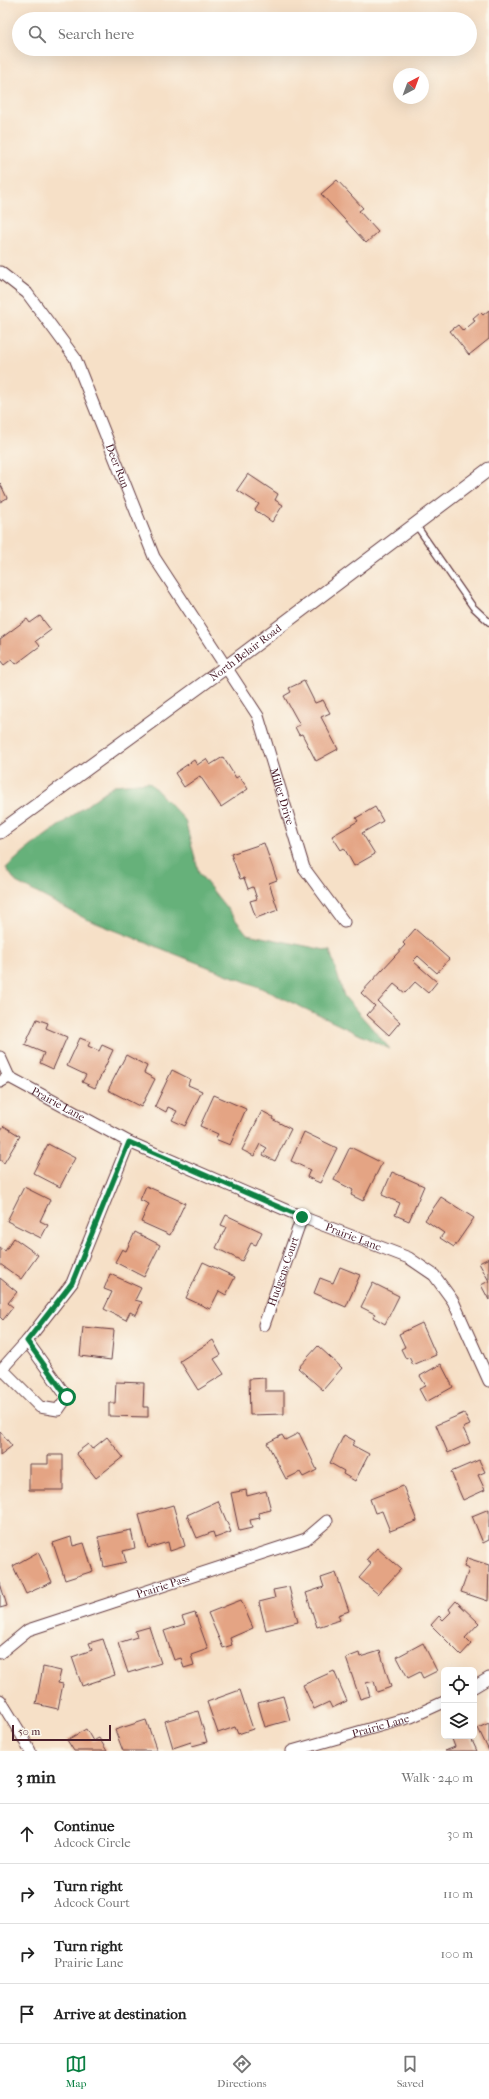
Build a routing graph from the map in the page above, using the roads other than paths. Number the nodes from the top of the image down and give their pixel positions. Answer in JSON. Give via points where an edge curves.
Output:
{"nodes":[{"id":1,"x":0,"y":272,"type":"edge"},
{"id":2,"x":489,"y":469,"type":"edge"},
{"id":3,"x":416,"y":525,"type":"junction"},
{"id":4,"x":489,"y":622,"type":"edge"},
{"id":5,"x":226,"y":667,"type":"junction"},
{"id":6,"x":0,"y":832,"type":"edge"},
{"id":7,"x":344,"y":922,"type":"dead end"},
{"id":8,"x":0,"y":1057,"type":"edge"},
{"id":9,"x":4,"y":1080,"type":"edge"},
{"id":10,"x":129,"y":1142,"type":"junction"},
{"id":11,"x":302,"y":1217,"type":"junction"},
{"id":12,"x":264,"y":1325,"type":"dead end"},
{"id":13,"x":27,"y":1341,"type":"junction"},
{"id":14,"x":1,"y":1370,"type":"edge"},
{"id":15,"x":489,"y":1381,"type":"edge"},
{"id":16,"x":327,"y":1521,"type":"dead end"},
{"id":17,"x":0,"y":1653,"type":"edge"},
{"id":18,"x":489,"y":1678,"type":"edge"},
{"id":19,"x":477,"y":1686,"type":"edge"},
{"id":20,"x":0,"y":1700,"type":"edge"},
{"id":21,"x":442,"y":1703,"type":"edge"},
{"id":22,"x":30,"y":1751,"type":"edge"},
{"id":23,"x":292,"y":1751,"type":"edge"}],
"edges":[{"from":1,"to":5,"type":"street","name":"Deer Run","via":[[27,293],[75,358],[154,557]]},
{"from":2,"to":3,"type":"street","name":"North Belair Road"},
{"from":3,"to":4,"type":"lane","via":[[473,607]]},
{"from":3,"to":5,"type":"street","name":"North Belair Road"},
{"from":5,"to":6,"type":"street","name":"North Belair Road"},
{"from":5,"to":7,"type":"street","name":"Miller Drive","via":[[258,716],[304,868]]},
{"from":8,"to":9,"type":"street","name":"Prairie Lane"},
{"from":9,"to":10,"type":"street","name":"Prairie Lane"},
{"from":10,"to":11,"type":"street","name":"Prairie Lane"},
{"from":10,"to":13,"type":"street","via":[[72,1283]]},
{"from":11,"to":12,"type":"street","name":"Hudgens Court"},
{"from":11,"to":15,"type":"street","name":"Prairie Lane","via":[[409,1258],[434,1275],[453,1301]]},
{"from":13,"to":14,"type":"street"},
{"from":13,"to":14,"type":"street","via":[[67,1397],[58,1410],[40,1407]]},
{"from":16,"to":17,"type":"street","name":"Prairie Pass","via":[[306,1539],[28,1630]]},
{"from":18,"to":19,"type":"street"},
{"from":20,"to":22,"type":"street"},
{"from":21,"to":23,"type":"street","name":"Prairie Lane","via":[[411,1717]]}]}
